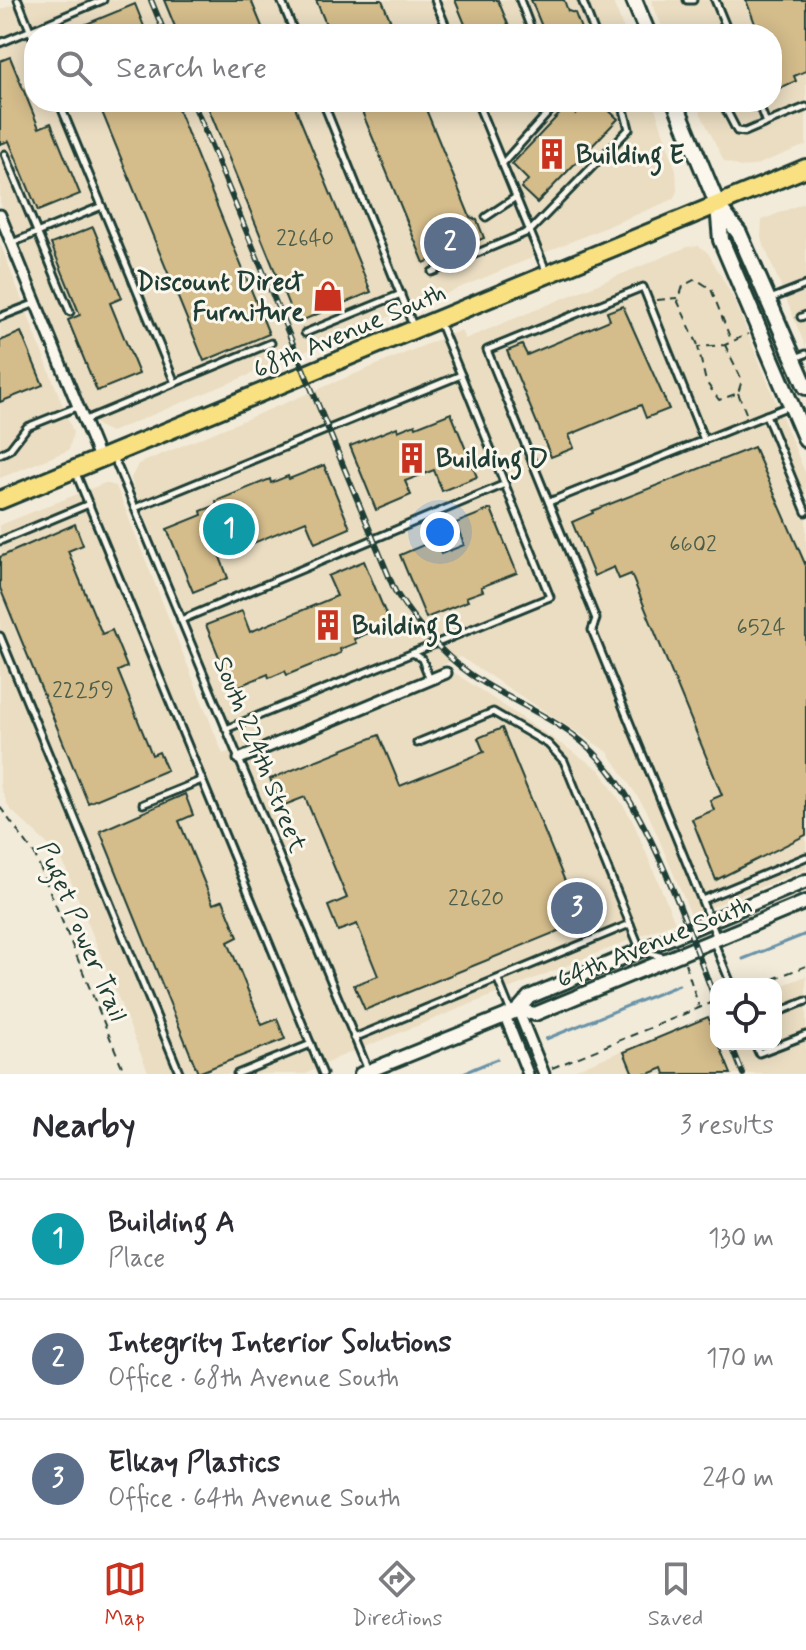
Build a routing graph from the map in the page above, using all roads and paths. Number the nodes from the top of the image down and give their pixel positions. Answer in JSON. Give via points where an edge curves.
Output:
{"nodes":[{"id":1,"x":18,"y":0,"type":"edge"},
{"id":2,"x":103,"y":0,"type":"edge"},
{"id":3,"x":281,"y":0,"type":"edge"},
{"id":4,"x":435,"y":0,"type":"edge"},
{"id":5,"x":520,"y":0,"type":"edge"},
{"id":6,"x":582,"y":0,"type":"edge"},
{"id":7,"x":634,"y":0,"type":"edge"},
{"id":8,"x":687,"y":0,"type":"edge"},
{"id":9,"x":693,"y":0,"type":"edge"},
{"id":10,"x":715,"y":0,"type":"edge"},
{"id":11,"x":28,"y":24,"type":"edge"},
{"id":12,"x":45,"y":24,"type":"edge"},
{"id":13,"x":291,"y":24,"type":"edge"},
{"id":14,"x":445,"y":24,"type":"edge"},
{"id":15,"x":529,"y":24,"type":"edge"},
{"id":16,"x":591,"y":24,"type":"edge"},
{"id":17,"x":644,"y":24,"type":"edge"},
{"id":18,"x":725,"y":24,"type":"edge"},
{"id":19,"x":24,"y":33,"type":"edge"},
{"id":20,"x":0,"y":43,"type":"edge"},
{"id":21,"x":806,"y":107,"type":"edge"},
{"id":22,"x":63,"y":112,"type":"edge"},
{"id":23,"x":327,"y":112,"type":"edge"},
{"id":24,"x":481,"y":112,"type":"edge"},
{"id":25,"x":549,"y":112,"type":"edge"},
{"id":26,"x":625,"y":112,"type":"edge"},
{"id":27,"x":679,"y":112,"type":"edge"},
{"id":28,"x":727,"y":112,"type":"edge"},
{"id":29,"x":762,"y":112,"type":"edge"},
{"id":30,"x":766,"y":123,"type":"junction"},
{"id":31,"x":5,"y":154,"type":"dead end"},
{"id":32,"x":502,"y":164,"type":"junction"},
{"id":33,"x":806,"y":168,"type":"edge"},
{"id":34,"x":516,"y":197,"type":"junction"},
{"id":35,"x":102,"y":206,"type":"junction"},
{"id":36,"x":718,"y":206,"type":"junction"},
{"id":37,"x":0,"y":215,"type":"edge"},
{"id":38,"x":486,"y":217,"type":"dead end"},
{"id":39,"x":530,"y":231,"type":"junction"},
{"id":40,"x":37,"y":233,"type":"junction"},
{"id":41,"x":12,"y":243,"type":"junction"},
{"id":42,"x":432,"y":272,"type":"dead end"},
{"id":43,"x":547,"y":274,"type":"junction"},
{"id":44,"x":806,"y":285,"type":"edge"},
{"id":45,"x":401,"y":294,"type":"junction"},
{"id":46,"x":679,"y":298,"type":"junction"},
{"id":47,"x":769,"y":299,"type":"junction"},
{"id":48,"x":36,"y":303,"type":"junction"},
{"id":49,"x":650,"y":303,"type":"junction"},
{"id":50,"x":70,"y":312,"type":"dead end"},
{"id":51,"x":0,"y":317,"type":"edge"},
{"id":52,"x":438,"y":319,"type":"junction"},
{"id":53,"x":415,"y":328,"type":"junction"},
{"id":54,"x":760,"y":329,"type":"junction"},
{"id":55,"x":305,"y":333,"type":"dead end"},
{"id":56,"x":732,"y":341,"type":"junction"},
{"id":57,"x":271,"y":343,"type":"dead end"},
{"id":58,"x":725,"y":345,"type":"junction"},
{"id":59,"x":698,"y":347,"type":"junction"},
{"id":60,"x":800,"y":356,"type":"edge"},
{"id":61,"x":461,"y":375,"type":"junction"},
{"id":62,"x":175,"y":383,"type":"junction"},
{"id":63,"x":806,"y":387,"type":"edge"},
{"id":64,"x":738,"y":393,"type":"junction"},
{"id":65,"x":791,"y":405,"type":"junction"},
{"id":66,"x":78,"y":406,"type":"junction"},
{"id":67,"x":766,"y":415,"type":"junction"},
{"id":68,"x":84,"y":420,"type":"junction"},
{"id":69,"x":749,"y":422,"type":"junction"},
{"id":70,"x":704,"y":440,"type":"junction"},
{"id":71,"x":806,"y":440,"type":"edge"},
{"id":72,"x":0,"y":454,"type":"edge"},
{"id":73,"x":106,"y":457,"type":"junction"},
{"id":74,"x":75,"y":470,"type":"junction"},
{"id":75,"x":505,"y":484,"type":"junction"},
{"id":76,"x":0,"y":500,"type":"edge"},
{"id":77,"x":549,"y":502,"type":"junction"},
{"id":78,"x":89,"y":504,"type":"junction"},
{"id":79,"x":135,"y":508,"type":"junction"},
{"id":80,"x":806,"y":512,"type":"edge"},
{"id":81,"x":0,"y":541,"type":"edge"},
{"id":82,"x":181,"y":620,"type":"junction"},
{"id":83,"x":0,"y":636,"type":"edge"},
{"id":84,"x":413,"y":653,"type":"junction"},
{"id":85,"x":446,"y":673,"type":"dead end"},
{"id":86,"x":430,"y":680,"type":"junction"},
{"id":87,"x":226,"y":729,"type":"junction"},
{"id":88,"x":417,"y":743,"type":"dead end"},
{"id":89,"x":239,"y":759,"type":"junction"},
{"id":90,"x":202,"y":780,"type":"junction"},
{"id":91,"x":143,"y":804,"type":"dead end"},
{"id":92,"x":0,"y":807,"type":"edge"},
{"id":93,"x":806,"y":857,"type":"edge"},
{"id":94,"x":806,"y":881,"type":"edge"},
{"id":95,"x":702,"y":900,"type":"junction"},
{"id":96,"x":806,"y":902,"type":"edge"},
{"id":97,"x":710,"y":920,"type":"junction"},
{"id":98,"x":630,"y":924,"type":"junction"},
{"id":99,"x":715,"y":939,"type":"junction"},
{"id":100,"x":641,"y":951,"type":"junction"},
{"id":101,"x":679,"y":955,"type":"junction"},
{"id":102,"x":806,"y":966,"type":"edge"},
{"id":103,"x":729,"y":978,"type":"edge"},
{"id":104,"x":775,"y":978,"type":"edge"},
{"id":105,"x":498,"y":980,"type":"junction"},
{"id":106,"x":805,"y":1002,"type":"edge"},
{"id":107,"x":710,"y":1003,"type":"edge"},
{"id":108,"x":699,"y":1008,"type":"junction"},
{"id":109,"x":806,"y":1010,"type":"edge"},
{"id":110,"x":782,"y":1011,"type":"edge"},
{"id":111,"x":512,"y":1013,"type":"junction"},
{"id":112,"x":806,"y":1035,"type":"edge"},
{"id":113,"x":354,"y":1038,"type":"junction"},
{"id":114,"x":311,"y":1044,"type":"junction"},
{"id":115,"x":782,"y":1044,"type":"edge"},
{"id":116,"x":364,"y":1072,"type":"edge"},
{"id":117,"x":544,"y":1072,"type":"edge"},
{"id":118,"x":125,"y":1074,"type":"edge"},
{"id":119,"x":180,"y":1074,"type":"edge"},
{"id":120,"x":237,"y":1074,"type":"edge"},
{"id":121,"x":323,"y":1074,"type":"edge"},
{"id":122,"x":528,"y":1074,"type":"edge"}],
"edges":[{"from":1,"to":11,"type":"lane"},
{"from":2,"to":12,"type":"lane"},
{"from":3,"to":13,"type":"lane"},
{"from":4,"to":14,"type":"lane"},
{"from":5,"to":15,"type":"lane"},
{"from":6,"to":16,"type":"lane"},
{"from":7,"to":17,"type":"main road"},
{"from":8,"to":9,"type":"lane"},
{"from":10,"to":18,"type":"lane"},
{"from":19,"to":20,"type":"lane"},
{"from":21,"to":30,"type":"lane"},
{"from":22,"to":35,"type":"lane"},
{"from":23,"to":45,"type":"lane"},
{"from":24,"to":32,"type":"lane"},
{"from":25,"to":32,"type":"lane"},
{"from":26,"to":39,"type":"lane","via":[[629,129]]},
{"from":27,"to":36,"type":"main road"},
{"from":28,"to":30,"type":"lane","via":[[737,131]]},
{"from":29,"to":30,"type":"lane"},
{"from":31,"to":40,"type":"lane"},
{"from":32,"to":34,"type":"lane"},
{"from":33,"to":36,"type":"main road","name":"68th Avenue South"},
{"from":34,"to":38,"type":"lane"},
{"from":34,"to":39,"type":"lane"},
{"from":35,"to":40,"type":"lane"},
{"from":35,"to":62,"type":"lane"},
{"from":36,"to":43,"type":"main road","name":"68th Avenue South"},
{"from":36,"to":47,"type":"main road","via":[[739,233]]},
{"from":36,"to":54,"type":"main road","via":[[721,240]]},
{"from":37,"to":41,"type":"street","name":"South 224th Street"},
{"from":39,"to":42,"type":"lane"},
{"from":39,"to":43,"type":"lane"},
{"from":40,"to":41,"type":"lane"},
{"from":40,"to":50,"type":"lane"},
{"from":41,"to":48,"type":"street","name":"South 224th Street"},
{"from":43,"to":52,"type":"main road","name":"68th Avenue South"},
{"from":44,"to":47,"type":"lane"},
{"from":45,"to":53,"type":"lane"},
{"from":45,"to":55,"type":"lane"},
{"from":46,"to":49,"type":"path","via":[[666,296]]},
{"from":46,"to":56,"type":"path","via":[[686,283],[696,279],[708,284]]},
{"from":46,"to":59,"type":"path","via":[[681,315]]},
{"from":47,"to":60,"type":"main road"},
{"from":48,"to":51,"type":"lane"},
{"from":48,"to":66,"type":"street","name":"South 224th Street"},
{"from":49,"to":70,"type":"lane"},
{"from":49,"to":77,"type":"lane","via":[[643,287],[487,350]]},
{"from":52,"to":53,"type":"main road","name":"68th Avenue South"},
{"from":52,"to":61,"type":"lane"},
{"from":53,"to":73,"type":"main road","name":"68th Avenue South"},
{"from":54,"to":56,"type":"path"},
{"from":54,"to":65,"type":"main road"},
{"from":56,"to":58,"type":"path"},
{"from":57,"to":62,"type":"lane"},
{"from":58,"to":59,"type":"path"},
{"from":58,"to":64,"type":"path","via":[[742,380]]},
{"from":59,"to":64,"type":"path","via":[[714,397]]},
{"from":60,"to":63,"type":"main road"},
{"from":61,"to":75,"type":"lane"},
{"from":61,"to":79,"type":"lane"},
{"from":62,"to":68,"type":"lane"},
{"from":64,"to":69,"type":"path"},
{"from":65,"to":67,"type":"lane"},
{"from":65,"to":71,"type":"main road"},
{"from":66,"to":68,"type":"street","name":"South 224th Street"},
{"from":66,"to":72,"type":"lane","via":[[27,427]]},
{"from":67,"to":69,"type":"lane"},
{"from":67,"to":80,"type":"lane"},
{"from":68,"to":73,"type":"street","name":"South 224th Street"},
{"from":69,"to":70,"type":"lane"},
{"from":70,"to":77,"type":"lane"},
{"from":73,"to":74,"type":"main road","name":"68th Avenue South"},
{"from":73,"to":79,"type":"lane","name":"South 224th Street"},
{"from":74,"to":76,"type":"main road","name":"68th Avenue South"},
{"from":74,"to":78,"type":"lane"},
{"from":75,"to":82,"type":"lane"},
{"from":75,"to":84,"type":"lane","via":[[550,597]]},
{"from":77,"to":95,"type":"lane","via":[[596,619],[592,630]]},
{"from":78,"to":81,"type":"lane"},
{"from":78,"to":90,"type":"lane"},
{"from":79,"to":82,"type":"lane","name":"South 224th Street"},
{"from":82,"to":87,"type":"lane","name":"South 224th Street"},
{"from":83,"to":119,"type":"lane"},
{"from":84,"to":86,"type":"lane","via":[[422,659]]},
{"from":84,"to":87,"type":"lane"},
{"from":85,"to":86,"type":"street"},
{"from":86,"to":89,"type":"street"},
{"from":87,"to":89,"type":"lane","name":"South 224th Street"},
{"from":88,"to":98,"type":"lane","via":[[493,712],[558,752]]},
{"from":89,"to":113,"type":"lane","name":"South 224th Street"},
{"from":90,"to":91,"type":"lane"},
{"from":90,"to":114,"type":"lane"},
{"from":92,"to":118,"type":"path","name":"Puget Power Trail","via":[[35,855]]},
{"from":93,"to":95,"type":"lane"},
{"from":94,"to":97,"type":"street","name":"64th Avenue South"},
{"from":95,"to":97,"type":"lane"},
{"from":96,"to":99,"type":"street","name":"64th Avenue South"},
{"from":97,"to":99,"type":"lane"},
{"from":97,"to":100,"type":"street","name":"64th Avenue South"},
{"from":98,"to":100,"type":"lane"},
{"from":98,"to":105,"type":"lane"},
{"from":99,"to":101,"type":"street","name":"64th Avenue South"},
{"from":99,"to":103,"type":"lane"},
{"from":100,"to":101,"type":"lane"},
{"from":100,"to":111,"type":"street","name":"64th Avenue South","via":[[529,997]]},
{"from":101,"to":108,"type":"path"},
{"from":101,"to":111,"type":"street","name":"64th Avenue South","via":[[535,1014]]},
{"from":102,"to":104,"type":"path"},
{"from":105,"to":111,"type":"lane"},
{"from":105,"to":113,"type":"lane"},
{"from":106,"to":109,"type":"lane"},
{"from":106,"to":110,"type":"lane"},
{"from":107,"to":108,"type":"path"},
{"from":108,"to":117,"type":"path"},
{"from":111,"to":116,"type":"street","name":"64th Avenue South"},
{"from":111,"to":117,"type":"street"},
{"from":111,"to":122,"type":"street"},
{"from":112,"to":115,"type":"lane"},
{"from":113,"to":116,"type":"lane","name":"South 224th Street"},
{"from":114,"to":120,"type":"lane"},
{"from":114,"to":121,"type":"lane"}]}
